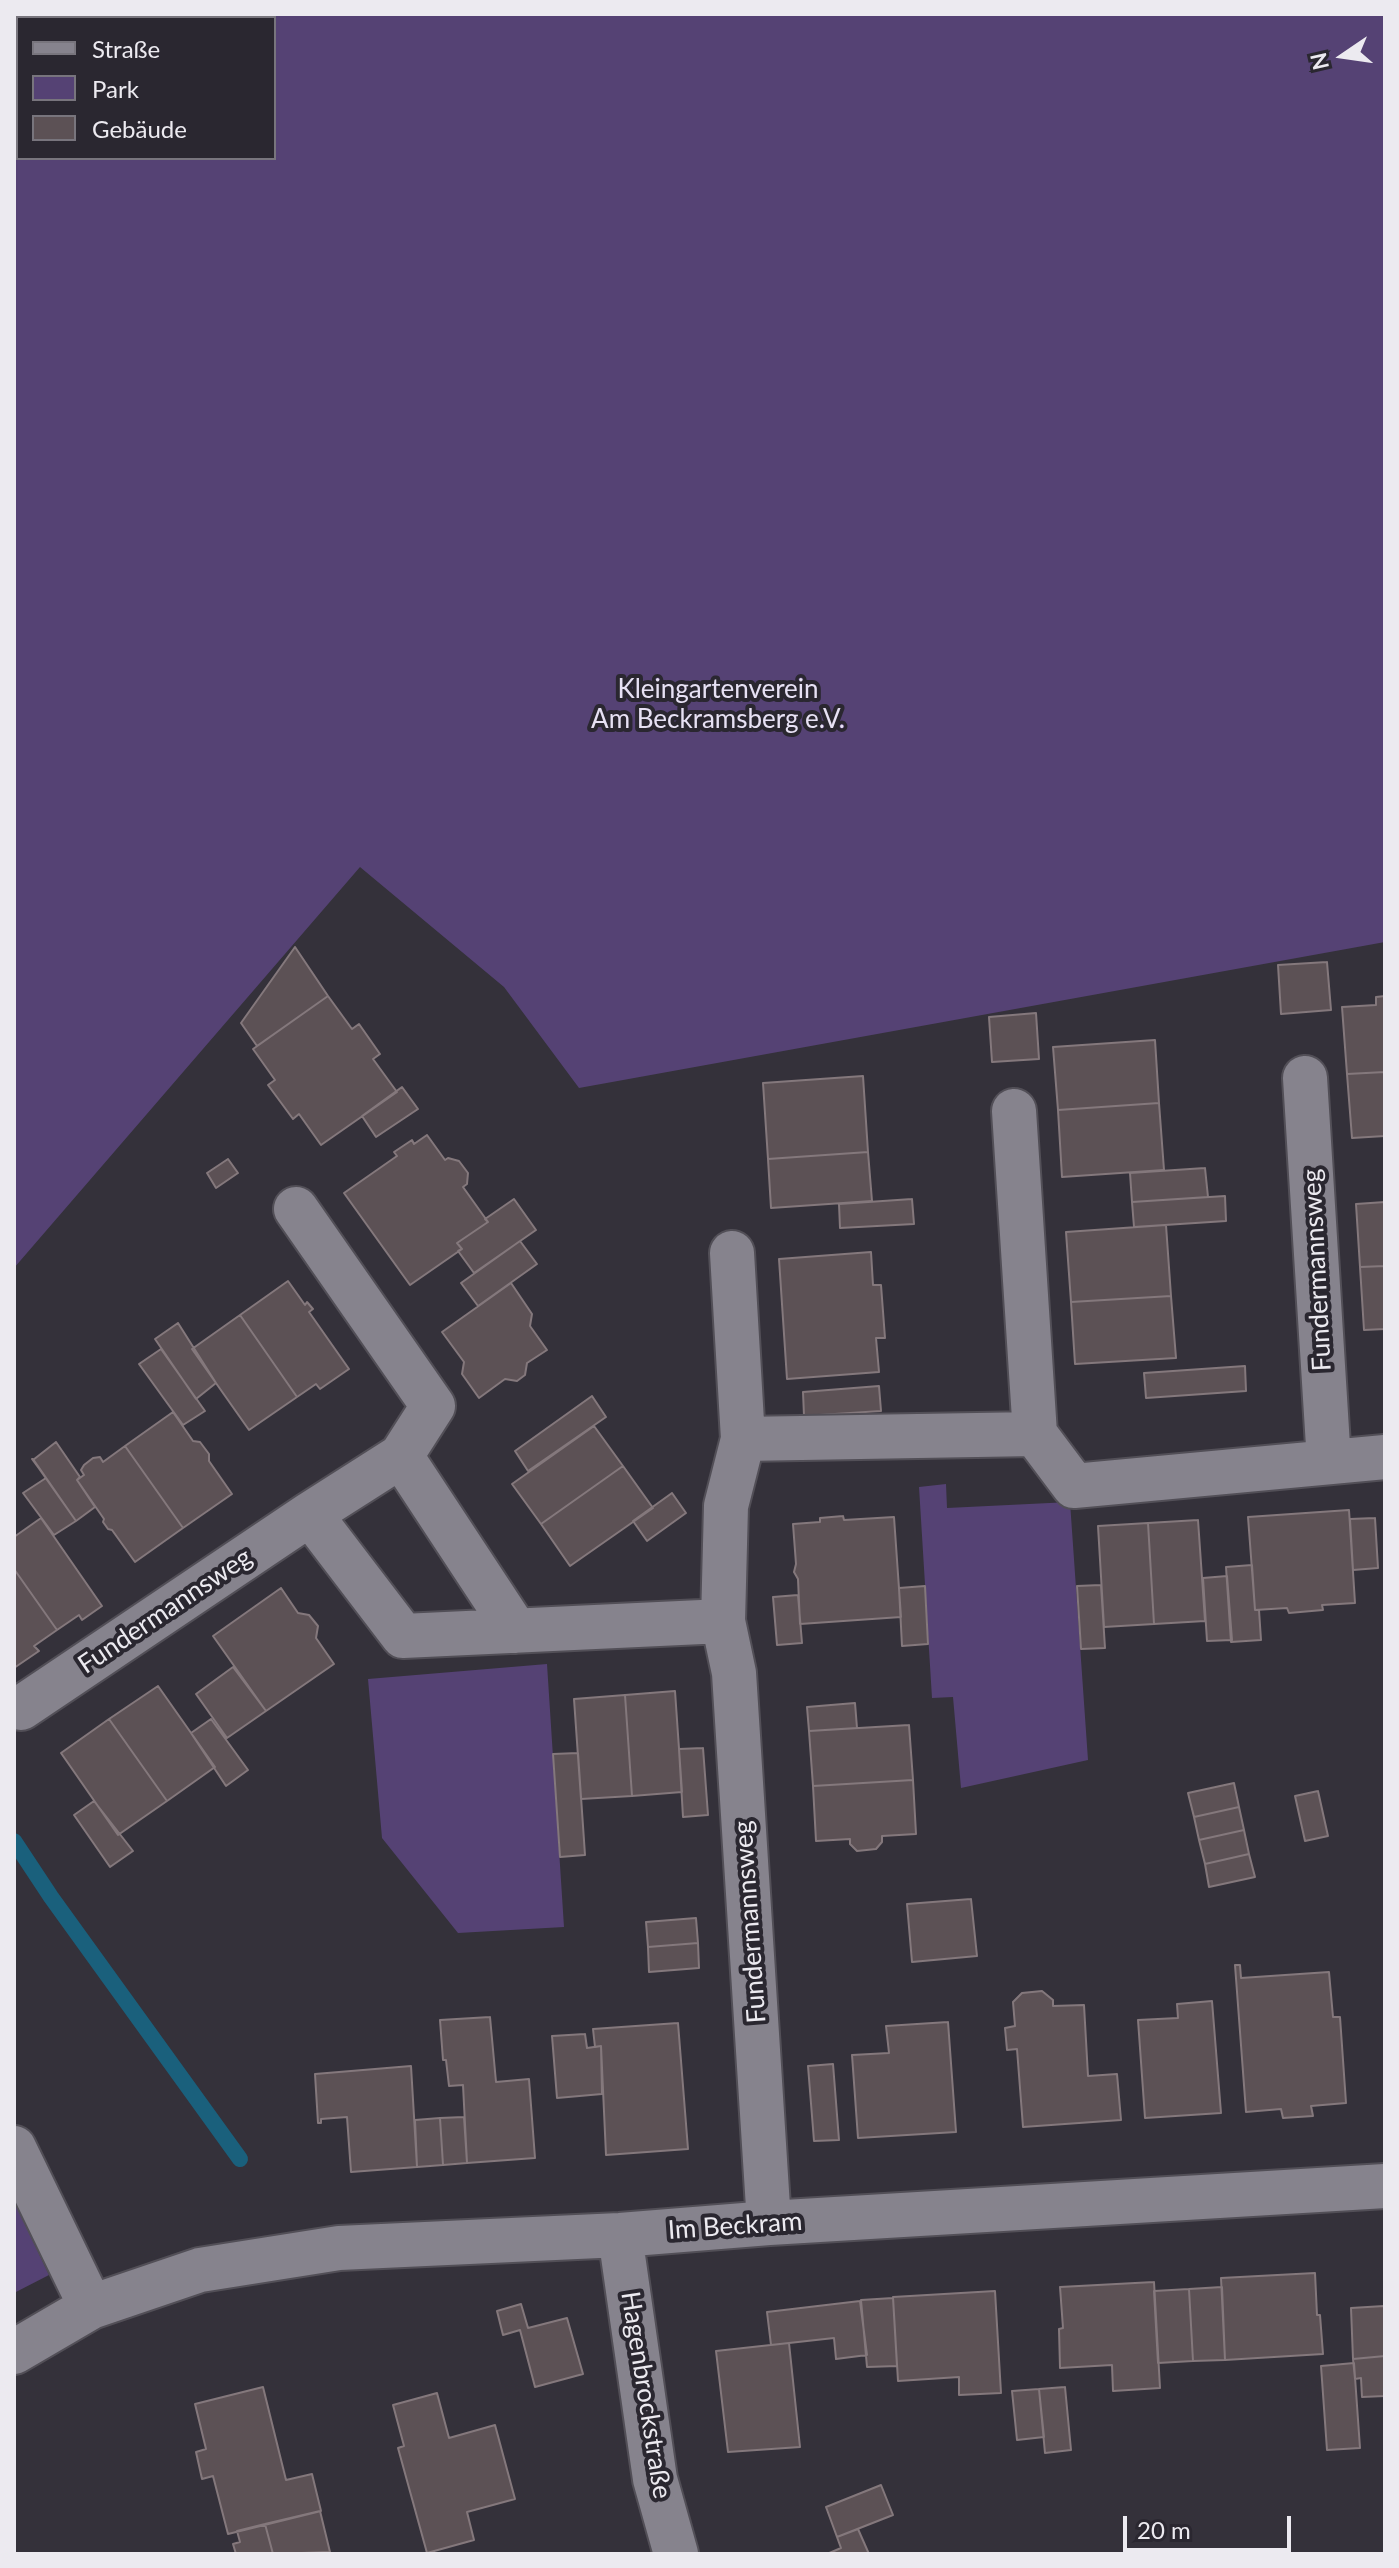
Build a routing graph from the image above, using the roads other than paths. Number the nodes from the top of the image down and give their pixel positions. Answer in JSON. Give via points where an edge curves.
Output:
{"nodes":[{"id":1,"x":1305,"y":1078,"type":"dead end"},
{"id":2,"x":1014,"y":1111,"type":"dead end"},
{"id":3,"x":296,"y":1209,"type":"dead end"},
{"id":4,"x":732,"y":1253,"type":"dead end"},
{"id":5,"x":1035,"y":1434,"type":"junction"},
{"id":6,"x":743,"y":1439,"type":"junction"},
{"id":7,"x":401,"y":1456,"type":"junction"},
{"id":8,"x":1385,"y":1457,"type":"edge"},
{"id":9,"x":1329,"y":1462,"type":"junction"},
{"id":10,"x":310,"y":1514,"type":"junction"},
{"id":11,"x":723,"y":1621,"type":"junction"},
{"id":12,"x":516,"y":1631,"type":"junction"},
{"id":13,"x":21,"y":1708,"type":"dead end"},
{"id":14,"x":14,"y":2148,"type":"edge"},
{"id":15,"x":1385,"y":2186,"type":"edge"},
{"id":16,"x":769,"y":2223,"type":"junction"},
{"id":17,"x":620,"y":2235,"type":"junction"},
{"id":18,"x":91,"y":2307,"type":"junction"},
{"id":19,"x":14,"y":2352,"type":"edge"},
{"id":20,"x":676,"y":2554,"type":"edge"}],
"edges":[{"from":1,"to":9,"type":"street","name":"Fundermannsweg"},
{"from":2,"to":5,"type":"street"},
{"from":3,"to":7,"type":"street","name":"Fundermannsweg","via":[[433,1406]]},
{"from":4,"to":6,"type":"street","name":"Fundermannsweg"},
{"from":5,"to":6,"type":"street"},
{"from":5,"to":9,"type":"street","via":[[1074,1486]]},
{"from":6,"to":11,"type":"street","name":"Fundermannsweg","via":[[726,1506]]},
{"from":7,"to":10,"type":"street","name":"Fundermannsweg"},
{"from":7,"to":12,"type":"street"},
{"from":8,"to":9,"type":"street"},
{"from":10,"to":12,"type":"street","via":[[403,1636]]},
{"from":10,"to":13,"type":"street","name":"Fundermannsweg"},
{"from":11,"to":12,"type":"street"},
{"from":11,"to":16,"type":"street","name":"Fundermannsweg","via":[[734,1673]]},
{"from":14,"to":18,"type":"street"},
{"from":15,"to":16,"type":"street","name":"Im Beckram"},
{"from":16,"to":17,"type":"street","name":"Im Beckram"},
{"from":17,"to":18,"type":"street","name":"Im Beckram","via":[[339,2248],[200,2270]]},
{"from":17,"to":20,"type":"street","name":"Hagenbrockstraße","via":[[655,2479]]},
{"from":18,"to":19,"type":"street","name":"Im Beckram"}]}
